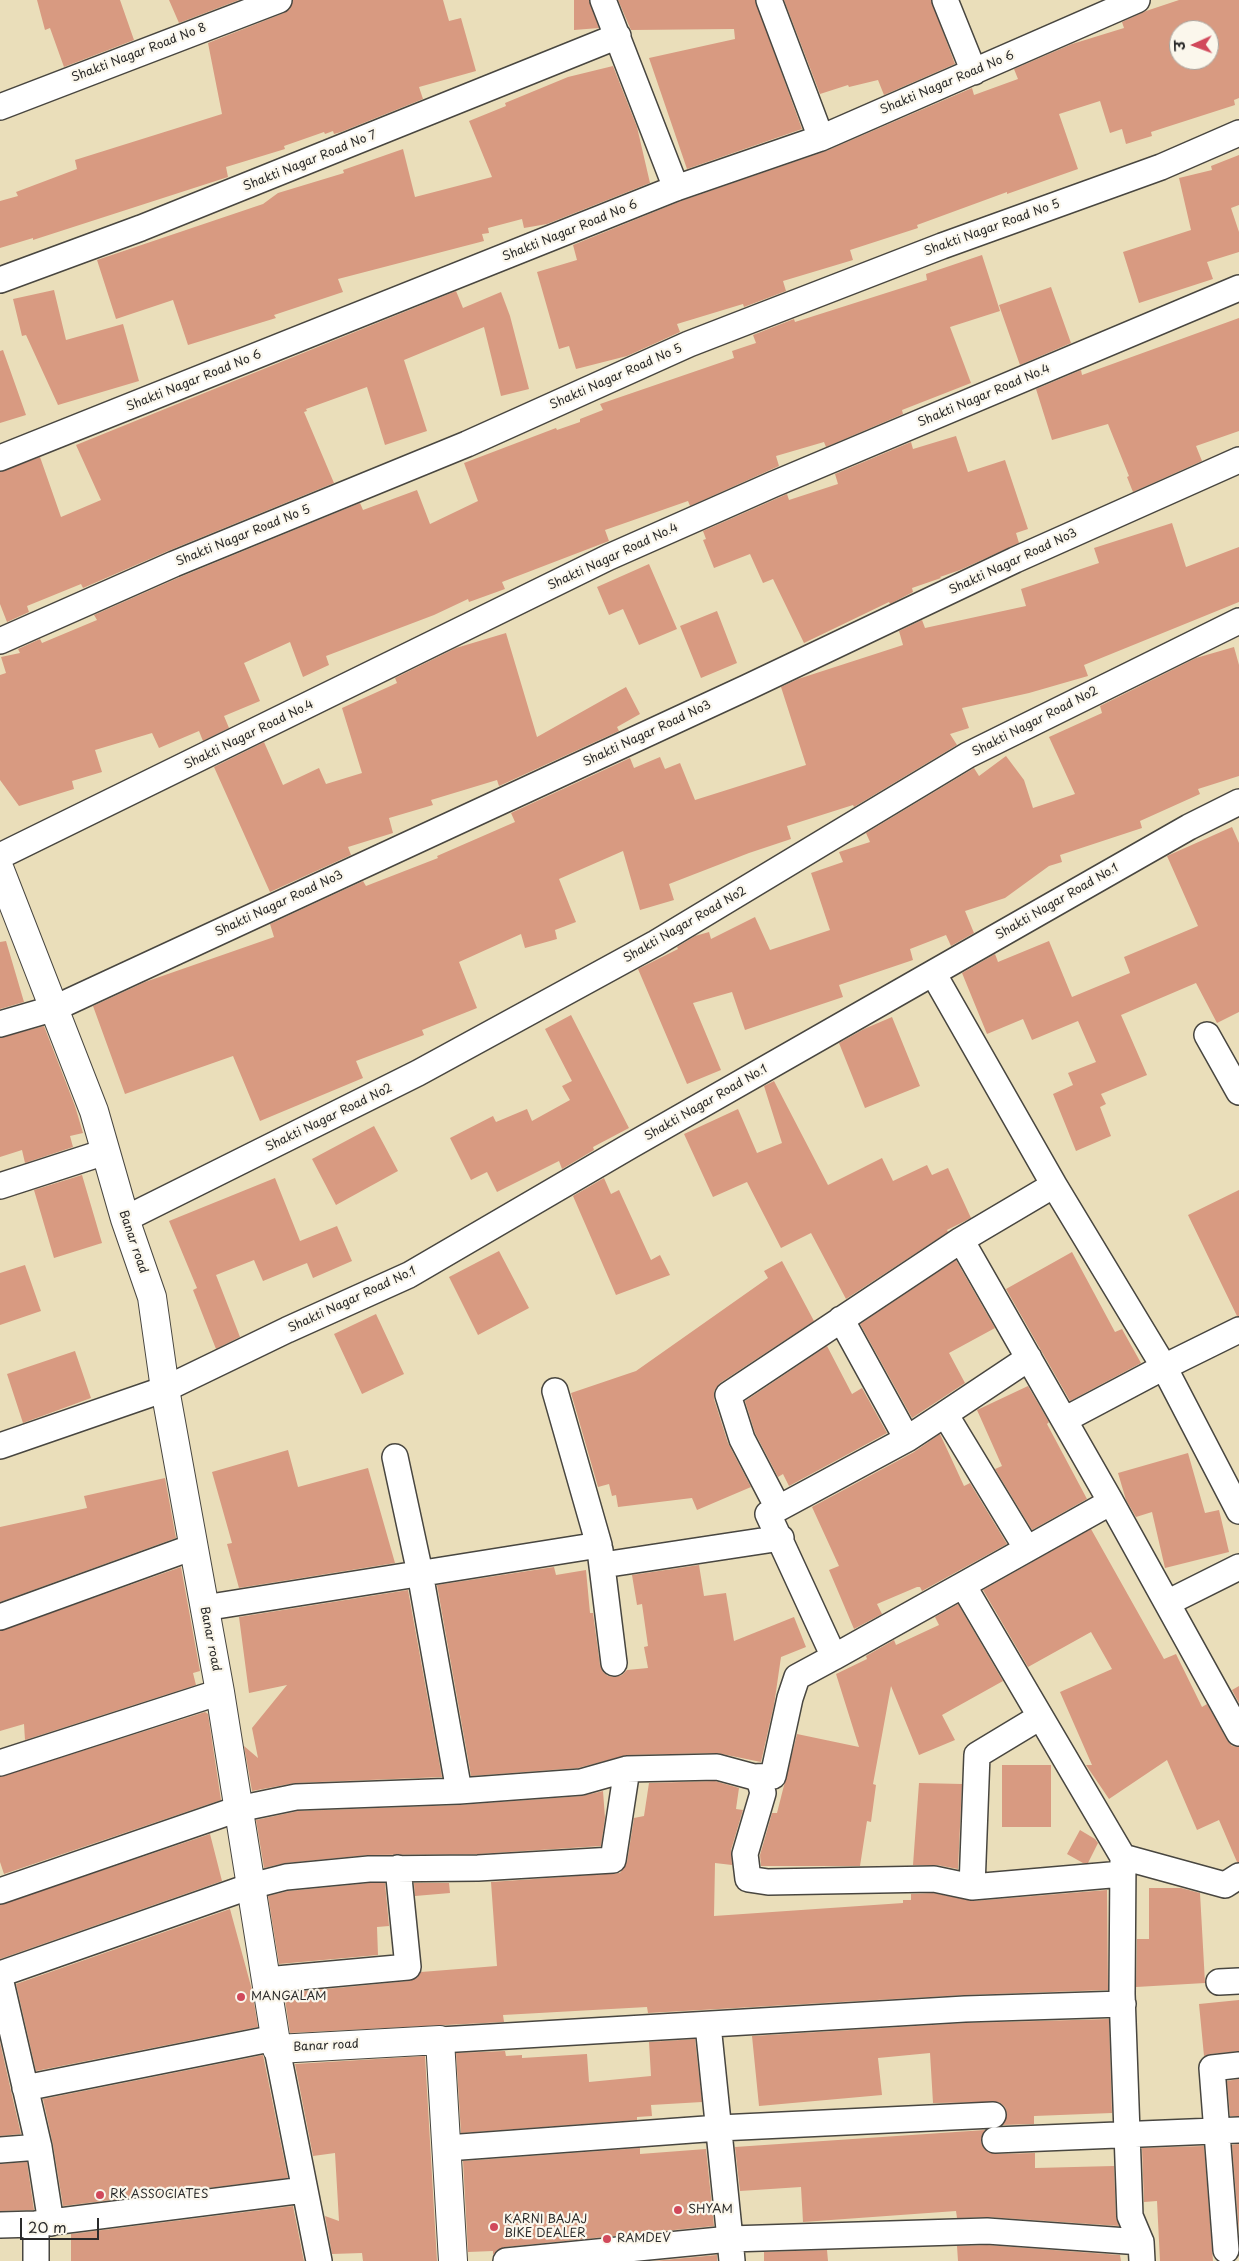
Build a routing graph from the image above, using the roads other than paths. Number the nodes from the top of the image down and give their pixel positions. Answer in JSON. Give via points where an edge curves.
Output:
{"nodes":[{"id":1,"x":279,"y":0,"type":"edge"},
{"id":2,"x":603,"y":0,"type":"edge"},
{"id":3,"x":769,"y":0,"type":"edge"},
{"id":4,"x":945,"y":0,"type":"edge"},
{"id":5,"x":1137,"y":0,"type":"edge"},
{"id":6,"x":1106,"y":6,"type":"edge"},
{"id":7,"x":618,"y":36,"type":"junction"},
{"id":8,"x":974,"y":72,"type":"junction"},
{"id":9,"x":0,"y":107,"type":"edge"},
{"id":10,"x":1239,"y":133,"type":"edge"},
{"id":11,"x":821,"y":138,"type":"junction"},
{"id":12,"x":676,"y":188,"type":"junction"},
{"id":13,"x":0,"y":280,"type":"edge"},
{"id":14,"x":1239,"y":288,"type":"edge"},
{"id":15,"x":0,"y":458,"type":"edge"},
{"id":16,"x":1239,"y":460,"type":"edge"},
{"id":17,"x":1239,"y":621,"type":"edge"},
{"id":18,"x":0,"y":641,"type":"edge"},
{"id":19,"x":1239,"y":802,"type":"edge"},
{"id":20,"x":0,"y":856,"type":"edge"},
{"id":21,"x":0,"y":870,"type":"edge"},
{"id":22,"x":932,"y":973,"type":"junction"},
{"id":23,"x":55,"y":1008,"type":"junction"},
{"id":24,"x":0,"y":1024,"type":"edge"},
{"id":25,"x":1207,"y":1035,"type":"dead end"},
{"id":26,"x":1239,"y":1092,"type":"edge"},
{"id":27,"x":105,"y":1152,"type":"junction"},
{"id":28,"x":1054,"y":1185,"type":"junction"},
{"id":29,"x":0,"y":1186,"type":"edge"},
{"id":30,"x":125,"y":1219,"type":"junction"},
{"id":31,"x":960,"y":1240,"type":"junction"},
{"id":32,"x":840,"y":1319,"type":"junction"},
{"id":33,"x":1239,"y":1330,"type":"edge"},
{"id":34,"x":1029,"y":1358,"type":"junction"},
{"id":35,"x":1164,"y":1367,"type":"junction"},
{"id":36,"x":165,"y":1389,"type":"junction"},
{"id":37,"x":555,"y":1391,"type":"dead end"},
{"id":38,"x":945,"y":1414,"type":"junction"},
{"id":39,"x":1064,"y":1420,"type":"junction"},
{"id":40,"x":906,"y":1439,"type":"junction"},
{"id":41,"x":0,"y":1446,"type":"edge"},
{"id":42,"x":395,"y":1457,"type":"dead end"},
{"id":43,"x":1111,"y":1502,"type":"junction"},
{"id":44,"x":778,"y":1508,"type":"junction"},
{"id":45,"x":1239,"y":1511,"type":"edge"},
{"id":46,"x":781,"y":1538,"type":"junction"},
{"id":47,"x":193,"y":1547,"type":"junction"},
{"id":48,"x":1027,"y":1549,"type":"junction"},
{"id":49,"x":601,"y":1555,"type":"junction"},
{"id":50,"x":1239,"y":1567,"type":"edge"},
{"id":51,"x":420,"y":1572,"type":"junction"},
{"id":52,"x":964,"y":1585,"type":"junction"},
{"id":53,"x":1167,"y":1603,"type":"junction"},
{"id":54,"x":204,"y":1608,"type":"junction"},
{"id":55,"x":0,"y":1617,"type":"edge"},
{"id":56,"x":834,"y":1657,"type":"junction"},
{"id":57,"x":614,"y":1663,"type":"dead end"},
{"id":58,"x":220,"y":1692,"type":"junction"},
{"id":59,"x":1040,"y":1717,"type":"junction"},
{"id":60,"x":1239,"y":1733,"type":"edge"},
{"id":61,"x":0,"y":1763,"type":"edge"},
{"id":62,"x":627,"y":1769,"type":"junction"},
{"id":63,"x":754,"y":1777,"type":"junction"},
{"id":64,"x":459,"y":1791,"type":"junction"},
{"id":65,"x":238,"y":1809,"type":"junction"},
{"id":66,"x":1123,"y":1866,"type":"junction"},
{"id":67,"x":398,"y":1868,"type":"junction"},
{"id":68,"x":1239,"y":1876,"type":"edge"},
{"id":69,"x":251,"y":1886,"type":"junction"},
{"id":70,"x":972,"y":1887,"type":"junction"},
{"id":71,"x":0,"y":1891,"type":"edge"},
{"id":72,"x":0,"y":1974,"type":"edge"},
{"id":73,"x":0,"y":1978,"type":"edge"},
{"id":74,"x":266,"y":1980,"type":"junction"},
{"id":75,"x":1123,"y":2004,"type":"junction"},
{"id":76,"x":708,"y":2025,"type":"junction"},
{"id":77,"x":440,"y":2040,"type":"junction"},
{"id":78,"x":276,"y":2043,"type":"junction"},
{"id":79,"x":1239,"y":2065,"type":"edge"},
{"id":80,"x":25,"y":2088,"type":"junction"},
{"id":81,"x":993,"y":2115,"type":"dead end"},
{"id":82,"x":719,"y":2128,"type":"junction"},
{"id":83,"x":1228,"y":2131,"type":"edge"},
{"id":84,"x":1126,"y":2136,"type":"junction"},
{"id":85,"x":995,"y":2140,"type":"dead end"},
{"id":86,"x":39,"y":2147,"type":"junction"},
{"id":87,"x":447,"y":2148,"type":"junction"},
{"id":88,"x":0,"y":2150,"type":"edge"},
{"id":89,"x":304,"y":2190,"type":"junction"},
{"id":90,"x":44,"y":2224,"type":"junction"},
{"id":91,"x":0,"y":2225,"type":"edge"},
{"id":92,"x":731,"y":2250,"type":"edge"},
{"id":93,"x":1141,"y":2251,"type":"edge"},
{"id":94,"x":1231,"y":2254,"type":"edge"},
{"id":95,"x":36,"y":2261,"type":"edge"},
{"id":96,"x":319,"y":2261,"type":"edge"},
{"id":97,"x":453,"y":2261,"type":"edge"},
{"id":98,"x":506,"y":2261,"type":"edge"}],
"edges":[{"from":1,"to":9,"type":"street","name":"Shakti Nagar Road No 8"},
{"from":2,"to":7,"type":"street"},
{"from":3,"to":11,"type":"street"},
{"from":4,"to":8,"type":"street"},
{"from":5,"to":6,"type":"street","name":"Shakti Nagar Road No 6"},
{"from":6,"to":8,"type":"street","name":"Shakti Nagar Road No 6"},
{"from":7,"to":12,"type":"street"},
{"from":7,"to":13,"type":"street","name":"Shakti Nagar Road No 7","via":[[142,228]]},
{"from":8,"to":11,"type":"street","name":"Shakti Nagar Road No 6"},
{"from":10,"to":18,"type":"street","name":"Shakti Nagar Road No 5","via":[[1161,167],[942,246],[689,344],[467,444],[174,564]]},
{"from":11,"to":12,"type":"street","name":"Shakti Nagar Road No 6"},
{"from":12,"to":15,"type":"street","name":"Shakti Nagar Road No 6"},
{"from":14,"to":20,"type":"street","name":"Shakti Nagar Road No.4","via":[[609,557]]},
{"from":16,"to":23,"type":"street","name":"Shakti Nagar Road No3","via":[[1015,560]]},
{"from":17,"to":30,"type":"street","name":"Shakti Nagar Road No2","via":[[968,755],[648,947],[418,1073]]},
{"from":19,"to":22,"type":"street","name":"Shakti Nagar Road No.1"},
{"from":21,"to":23,"type":"street","name":"Banar road"},
{"from":22,"to":28,"type":"street"},
{"from":22,"to":36,"type":"street","name":"Shakti Nagar Road No.1","via":[[409,1276]]},
{"from":23,"to":24,"type":"street","name":"Shakti Nagar Road No3"},
{"from":23,"to":27,"type":"street","name":"Banar road","via":[[94,1112]]},
{"from":25,"to":26,"type":"street"},
{"from":27,"to":29,"type":"street"},
{"from":27,"to":30,"type":"street","name":"Banar road"},
{"from":28,"to":31,"type":"street"},
{"from":28,"to":35,"type":"street"},
{"from":30,"to":36,"type":"street","name":"Banar road","via":[[152,1297]]},
{"from":31,"to":32,"type":"street"},
{"from":31,"to":34,"type":"street"},
{"from":32,"to":40,"type":"street"},
{"from":32,"to":44,"type":"street","via":[[728,1395],[742,1439]]},
{"from":33,"to":35,"type":"street"},
{"from":34,"to":38,"type":"street"},
{"from":34,"to":39,"type":"street"},
{"from":35,"to":39,"type":"street"},
{"from":35,"to":45,"type":"street"},
{"from":36,"to":41,"type":"street","name":"Shakti Nagar Road No.1"},
{"from":36,"to":47,"type":"street","name":"Banar road"},
{"from":37,"to":49,"type":"street"},
{"from":38,"to":40,"type":"street"},
{"from":38,"to":48,"type":"street"},
{"from":39,"to":43,"type":"street"},
{"from":40,"to":44,"type":"street"},
{"from":42,"to":51,"type":"street"},
{"from":43,"to":48,"type":"street"},
{"from":43,"to":53,"type":"street"},
{"from":44,"to":46,"type":"street","via":[[768,1514]]},
{"from":46,"to":49,"type":"street"},
{"from":46,"to":56,"type":"street"},
{"from":47,"to":54,"type":"street","name":"Banar road"},
{"from":47,"to":55,"type":"street"},
{"from":48,"to":52,"type":"street"},
{"from":49,"to":51,"type":"street"},
{"from":49,"to":57,"type":"street"},
{"from":50,"to":53,"type":"street"},
{"from":51,"to":54,"type":"street"},
{"from":51,"to":64,"type":"street"},
{"from":52,"to":56,"type":"street"},
{"from":52,"to":59,"type":"street"},
{"from":53,"to":60,"type":"street"},
{"from":54,"to":58,"type":"street","name":"Banar road"},
{"from":56,"to":63,"type":"street","via":[[797,1677],[773,1776]]},
{"from":58,"to":61,"type":"street"},
{"from":58,"to":65,"type":"street","name":"Banar road"},
{"from":59,"to":66,"type":"street"},
{"from":59,"to":70,"type":"street","via":[[977,1755]]},
{"from":62,"to":63,"type":"street","via":[[717,1767]]},
{"from":62,"to":64,"type":"street","via":[[581,1782]]},
{"from":62,"to":67,"type":"street","via":[[613,1860],[478,1868]]},
{"from":63,"to":70,"type":"street","via":[[760,1782],[763,1793],[745,1854],[748,1879],[768,1882],[934,1879]]},
{"from":64,"to":65,"type":"street","via":[[296,1797]]},
{"from":65,"to":69,"type":"street","name":"Banar road"},
{"from":65,"to":71,"type":"street"},
{"from":66,"to":68,"type":"street","via":[[1225,1885]]},
{"from":66,"to":70,"type":"street"},
{"from":66,"to":75,"type":"street"},
{"from":67,"to":69,"type":"street","via":[[286,1877]]},
{"from":67,"to":74,"type":"street","via":[[408,1967]]},
{"from":69,"to":72,"type":"street"},
{"from":69,"to":74,"type":"street","name":"Banar road"},
{"from":73,"to":80,"type":"street"},
{"from":74,"to":78,"type":"street","name":"Banar road"},
{"from":75,"to":76,"type":"street","via":[[965,2009]]},
{"from":75,"to":84,"type":"street"},
{"from":76,"to":77,"type":"street"},
{"from":76,"to":82,"type":"street"},
{"from":77,"to":78,"type":"street","name":"Banar road"},
{"from":77,"to":87,"type":"street"},
{"from":78,"to":80,"type":"street"},
{"from":78,"to":89,"type":"street"},
{"from":79,"to":83,"type":"street","via":[[1212,2068]]},
{"from":80,"to":86,"type":"street"},
{"from":81,"to":82,"type":"street"},
{"from":82,"to":87,"type":"street"},
{"from":82,"to":92,"type":"street"},
{"from":83,"to":84,"type":"street"},
{"from":83,"to":94,"type":"street"},
{"from":84,"to":85,"type":"street"},
{"from":84,"to":93,"type":"street","via":[[1130,2216]]},
{"from":86,"to":88,"type":"street"},
{"from":86,"to":90,"type":"street"},
{"from":87,"to":97,"type":"street"},
{"from":89,"to":90,"type":"street"},
{"from":89,"to":96,"type":"street"},
{"from":90,"to":91,"type":"street"},
{"from":90,"to":95,"type":"street"},
{"from":92,"to":93,"type":"street","via":[[987,2231]]},
{"from":92,"to":98,"type":"street"}]}
